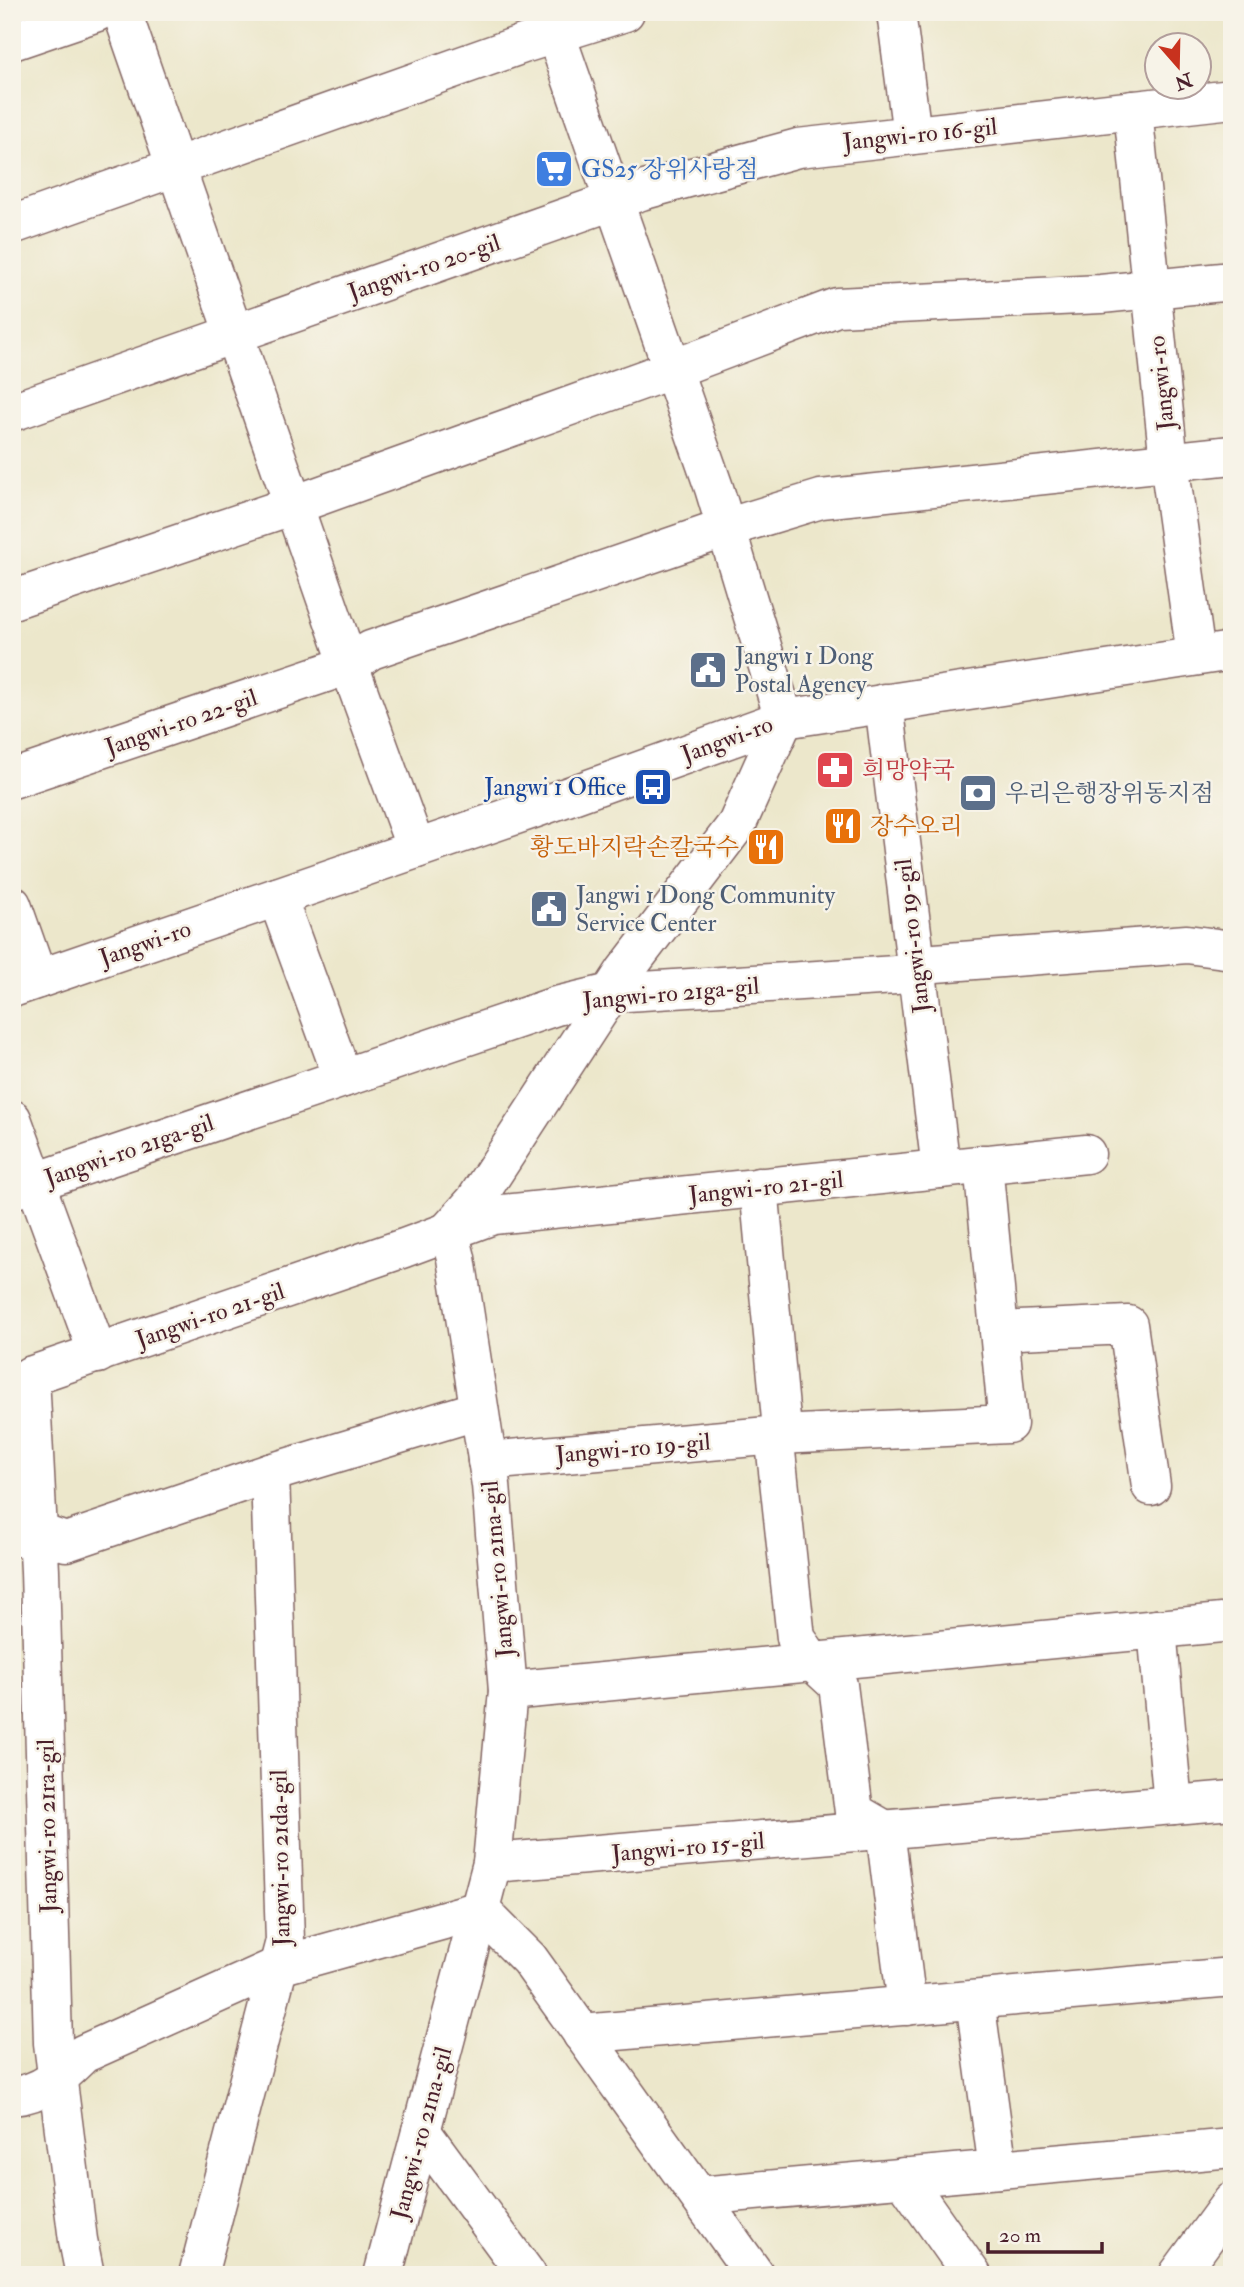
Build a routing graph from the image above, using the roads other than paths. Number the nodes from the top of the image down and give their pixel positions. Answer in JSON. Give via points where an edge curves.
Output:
{"nodes":[{"id":1,"x":97,"y":12,"type":"edge"},
{"id":2,"x":122,"y":12,"type":"edge"},
{"id":3,"x":625,"y":12,"type":"edge"},
{"id":4,"x":896,"y":12,"type":"edge"},
{"id":5,"x":552,"y":24,"type":"edge"},
{"id":6,"x":12,"y":41,"type":"edge"},
{"id":7,"x":1232,"y":99,"type":"edge"},
{"id":8,"x":1133,"y":110,"type":"junction"},
{"id":9,"x":912,"y":135,"type":"junction"},
{"id":10,"x":178,"y":167,"type":"junction"},
{"id":11,"x":615,"y":200,"type":"junction"},
{"id":12,"x":12,"y":225,"type":"edge"},
{"id":13,"x":1232,"y":281,"type":"edge"},
{"id":14,"x":1152,"y":289,"type":"junction"},
{"id":15,"x":234,"y":333,"type":"junction"},
{"id":16,"x":673,"y":369,"type":"junction"},
{"id":17,"x":12,"y":412,"type":"edge"},
{"id":18,"x":1232,"y":454,"type":"edge"},
{"id":19,"x":1169,"y":462,"type":"junction"},
{"id":20,"x":294,"y":505,"type":"junction"},
{"id":21,"x":726,"y":528,"type":"junction"},
{"id":22,"x":12,"y":600,"type":"edge"},
{"id":23,"x":1214,"y":654,"type":"edge"},
{"id":24,"x":349,"y":665,"type":"junction"},
{"id":25,"x":884,"y":703,"type":"junction"},
{"id":26,"x":784,"y":719,"type":"junction"},
{"id":27,"x":12,"y":779,"type":"edge"},
{"id":28,"x":416,"y":849,"type":"junction"},
{"id":29,"x":277,"y":897,"type":"junction"},
{"id":30,"x":12,"y":905,"type":"edge"},
{"id":31,"x":1232,"y":950,"type":"edge"},
{"id":32,"x":916,"y":969,"type":"junction"},
{"id":33,"x":25,"y":984,"type":"edge"},
{"id":34,"x":611,"y":993,"type":"junction"},
{"id":35,"x":344,"y":1078,"type":"junction"},
{"id":36,"x":12,"y":1119,"type":"edge"},
{"id":37,"x":1086,"y":1154,"type":"dead end"},
{"id":38,"x":983,"y":1164,"type":"junction"},
{"id":39,"x":941,"y":1169,"type":"junction"},
{"id":40,"x":23,"y":1186,"type":"edge"},
{"id":41,"x":759,"y":1188,"type":"junction"},
{"id":42,"x":449,"y":1230,"type":"junction"},
{"id":43,"x":999,"y":1331,"type":"junction"},
{"id":44,"x":98,"y":1354,"type":"junction"},
{"id":45,"x":21,"y":1382,"type":"edge"},
{"id":46,"x":480,"y":1410,"type":"junction"},
{"id":47,"x":778,"y":1435,"type":"junction"},
{"id":48,"x":487,"y":1461,"type":"junction"},
{"id":49,"x":270,"y":1474,"type":"junction"},
{"id":50,"x":1151,"y":1486,"type":"dead end"},
{"id":51,"x":26,"y":1535,"type":"edge"},
{"id":52,"x":1232,"y":1622,"type":"edge"},
{"id":53,"x":1157,"y":1629,"type":"junction"},
{"id":54,"x":813,"y":1662,"type":"junction"},
{"id":55,"x":508,"y":1691,"type":"junction"},
{"id":56,"x":1232,"y":1800,"type":"edge"},
{"id":57,"x":1173,"y":1805,"type":"junction"},
{"id":58,"x":885,"y":1830,"type":"junction"},
{"id":59,"x":492,"y":1863,"type":"junction"},
{"id":60,"x":480,"y":1910,"type":"junction"},
{"id":61,"x":279,"y":1966,"type":"junction"},
{"id":62,"x":1232,"y":1977,"type":"edge"},
{"id":63,"x":975,"y":2000,"type":"junction"},
{"id":64,"x":906,"y":2006,"type":"junction"},
{"id":65,"x":583,"y":2034,"type":"junction"},
{"id":66,"x":58,"y":2079,"type":"junction"},
{"id":67,"x":12,"y":2096,"type":"edge"},
{"id":68,"x":421,"y":2131,"type":"junction"},
{"id":69,"x":1232,"y":2148,"type":"edge"},
{"id":70,"x":998,"y":2169,"type":"junction"},
{"id":71,"x":903,"y":2177,"type":"junction"},
{"id":72,"x":699,"y":2196,"type":"junction"},
{"id":73,"x":1232,"y":2202,"type":"edge"},
{"id":74,"x":85,"y":2275,"type":"edge"},
{"id":75,"x":198,"y":2275,"type":"edge"},
{"id":76,"x":383,"y":2275,"type":"edge"},
{"id":77,"x":527,"y":2275,"type":"edge"},
{"id":78,"x":755,"y":2275,"type":"edge"},
{"id":79,"x":972,"y":2275,"type":"edge"},
{"id":80,"x":1178,"y":2275,"type":"edge"}],
"edges":[{"from":1,"to":6,"type":"street"},
{"from":2,"to":10,"type":"street"},
{"from":3,"to":5,"type":"street"},
{"from":4,"to":9,"type":"street"},
{"from":5,"to":10,"type":"street","via":[[523,44]]},
{"from":5,"to":11,"type":"street"},
{"from":7,"to":8,"type":"street","name":"Jangwi-ro 16-gil"},
{"from":8,"to":9,"type":"street","name":"Jangwi-ro 16-gil"},
{"from":8,"to":14,"type":"street","name":"Jangwi-ro"},
{"from":9,"to":11,"type":"street","name":"Jangwi-ro 16-gil","via":[[798,148]]},
{"from":10,"to":12,"type":"street"},
{"from":10,"to":15,"type":"street"},
{"from":11,"to":15,"type":"street","name":"Jangwi-ro 20-gil"},
{"from":11,"to":16,"type":"street"},
{"from":13,"to":14,"type":"street"},
{"from":14,"to":16,"type":"street","via":[[837,307]]},
{"from":14,"to":19,"type":"street","name":"Jangwi-ro"},
{"from":15,"to":17,"type":"street"},
{"from":15,"to":20,"type":"street"},
{"from":16,"to":20,"type":"street"},
{"from":16,"to":21,"type":"street"},
{"from":18,"to":19,"type":"street"},
{"from":19,"to":21,"type":"street","via":[[821,499]]},
{"from":19,"to":23,"type":"street","name":"Jangwi-ro"},
{"from":20,"to":22,"type":"street"},
{"from":20,"to":24,"type":"street"},
{"from":21,"to":24,"type":"street","via":[[371,650]]},
{"from":21,"to":26,"type":"street"},
{"from":23,"to":25,"type":"street","name":"Jangwi-ro"},
{"from":24,"to":27,"type":"street","name":"Jangwi-ro 22-gil"},
{"from":24,"to":28,"type":"street"},
{"from":25,"to":26,"type":"street","name":"Jangwi-ro"},
{"from":25,"to":32,"type":"street","name":"Jangwi-ro 19-gil"},
{"from":26,"to":28,"type":"street","name":"Jangwi-ro"},
{"from":26,"to":34,"type":"street","name":"Jangwi-ro 21-gil","via":[[737,824]]},
{"from":28,"to":29,"type":"street","name":"Jangwi-ro"},
{"from":29,"to":33,"type":"street","name":"Jangwi-ro"},
{"from":29,"to":35,"type":"street"},
{"from":30,"to":33,"type":"street"},
{"from":31,"to":32,"type":"street","name":"Jangwi-ro 21ga-gil","via":[[1188,944],[935,963]]},
{"from":32,"to":34,"type":"street","name":"Jangwi-ro 21ga-gil","via":[[896,975]]},
{"from":32,"to":39,"type":"street","name":"Jangwi-ro 19-gil"},
{"from":34,"to":35,"type":"street","name":"Jangwi-ro 21ga-gil","via":[[556,1006]]},
{"from":34,"to":42,"type":"street","name":"Jangwi-ro 21-gil","via":[[475,1201]]},
{"from":35,"to":40,"type":"street","name":"Jangwi-ro 21ga-gil"},
{"from":36,"to":40,"type":"street"},
{"from":37,"to":38,"type":"street","name":"Jangwi-ro 21-gil"},
{"from":38,"to":39,"type":"street","name":"Jangwi-ro 21-gil"},
{"from":38,"to":43,"type":"street","name":"Jangwi-ro 19-gil"},
{"from":39,"to":41,"type":"street","name":"Jangwi-ro 21-gil"},
{"from":40,"to":44,"type":"street"},
{"from":41,"to":42,"type":"street","name":"Jangwi-ro 21-gil","via":[[492,1215]]},
{"from":41,"to":47,"type":"street"},
{"from":42,"to":44,"type":"street","name":"Jangwi-ro 21-gil"},
{"from":42,"to":46,"type":"street","name":"Jangwi-ro 21na-gil"},
{"from":43,"to":47,"type":"street","name":"Jangwi-ro 19-gil","via":[[1009,1424]]},
{"from":43,"to":50,"type":"street","via":[[1128,1325]]},
{"from":44,"to":45,"type":"street","name":"Jangwi-ro 21-gil"},
{"from":45,"to":51,"type":"street","name":"Jangwi-ro 21ra-gil"},
{"from":46,"to":48,"type":"street","name":"Jangwi-ro 21na-gil"},
{"from":46,"to":49,"type":"street"},
{"from":47,"to":48,"type":"street","name":"Jangwi-ro 19-gil"},
{"from":47,"to":54,"type":"street","via":[[796,1638]]},
{"from":48,"to":55,"type":"street","name":"Jangwi-ro 21na-gil"},
{"from":49,"to":51,"type":"street","via":[[65,1542]]},
{"from":49,"to":61,"type":"street","name":"Jangwi-ro 21da-gil","via":[[285,1941]]},
{"from":51,"to":66,"type":"street","name":"Jangwi-ro 21ra-gil"},
{"from":52,"to":53,"type":"street"},
{"from":53,"to":54,"type":"street"},
{"from":53,"to":57,"type":"street"},
{"from":54,"to":55,"type":"street"},
{"from":54,"to":58,"type":"street","via":[[838,1685],[854,1812]]},
{"from":55,"to":59,"type":"street","name":"Jangwi-ro 21na-gil"},
{"from":56,"to":57,"type":"street","name":"Jangwi-ro 15-gil"},
{"from":57,"to":58,"type":"street","name":"Jangwi-ro 15-gil"},
{"from":58,"to":59,"type":"street","name":"Jangwi-ro 15-gil"},
{"from":58,"to":64,"type":"street"},
{"from":59,"to":60,"type":"street","name":"Jangwi-ro 21na-gil"},
{"from":60,"to":61,"type":"street"},
{"from":60,"to":65,"type":"street","via":[[529,1959]]},
{"from":60,"to":68,"type":"street","name":"Jangwi-ro 21na-gil"},
{"from":61,"to":66,"type":"street","via":[[83,2054]]},
{"from":61,"to":75,"type":"street","name":"Jangwi-ro 21da-gil"},
{"from":62,"to":63,"type":"street"},
{"from":63,"to":64,"type":"street"},
{"from":63,"to":70,"type":"street"},
{"from":64,"to":65,"type":"street"},
{"from":65,"to":72,"type":"street"},
{"from":66,"to":67,"type":"street","via":[[28,2095]]},
{"from":66,"to":74,"type":"street","name":"Jangwi-ro 21ra-gil"},
{"from":68,"to":76,"type":"street","name":"Jangwi-ro 21na-gil"},
{"from":68,"to":77,"type":"street"},
{"from":69,"to":70,"type":"street"},
{"from":70,"to":71,"type":"street"},
{"from":71,"to":72,"type":"street"},
{"from":71,"to":79,"type":"street"},
{"from":72,"to":78,"type":"street"},
{"from":73,"to":80,"type":"street"}]}
